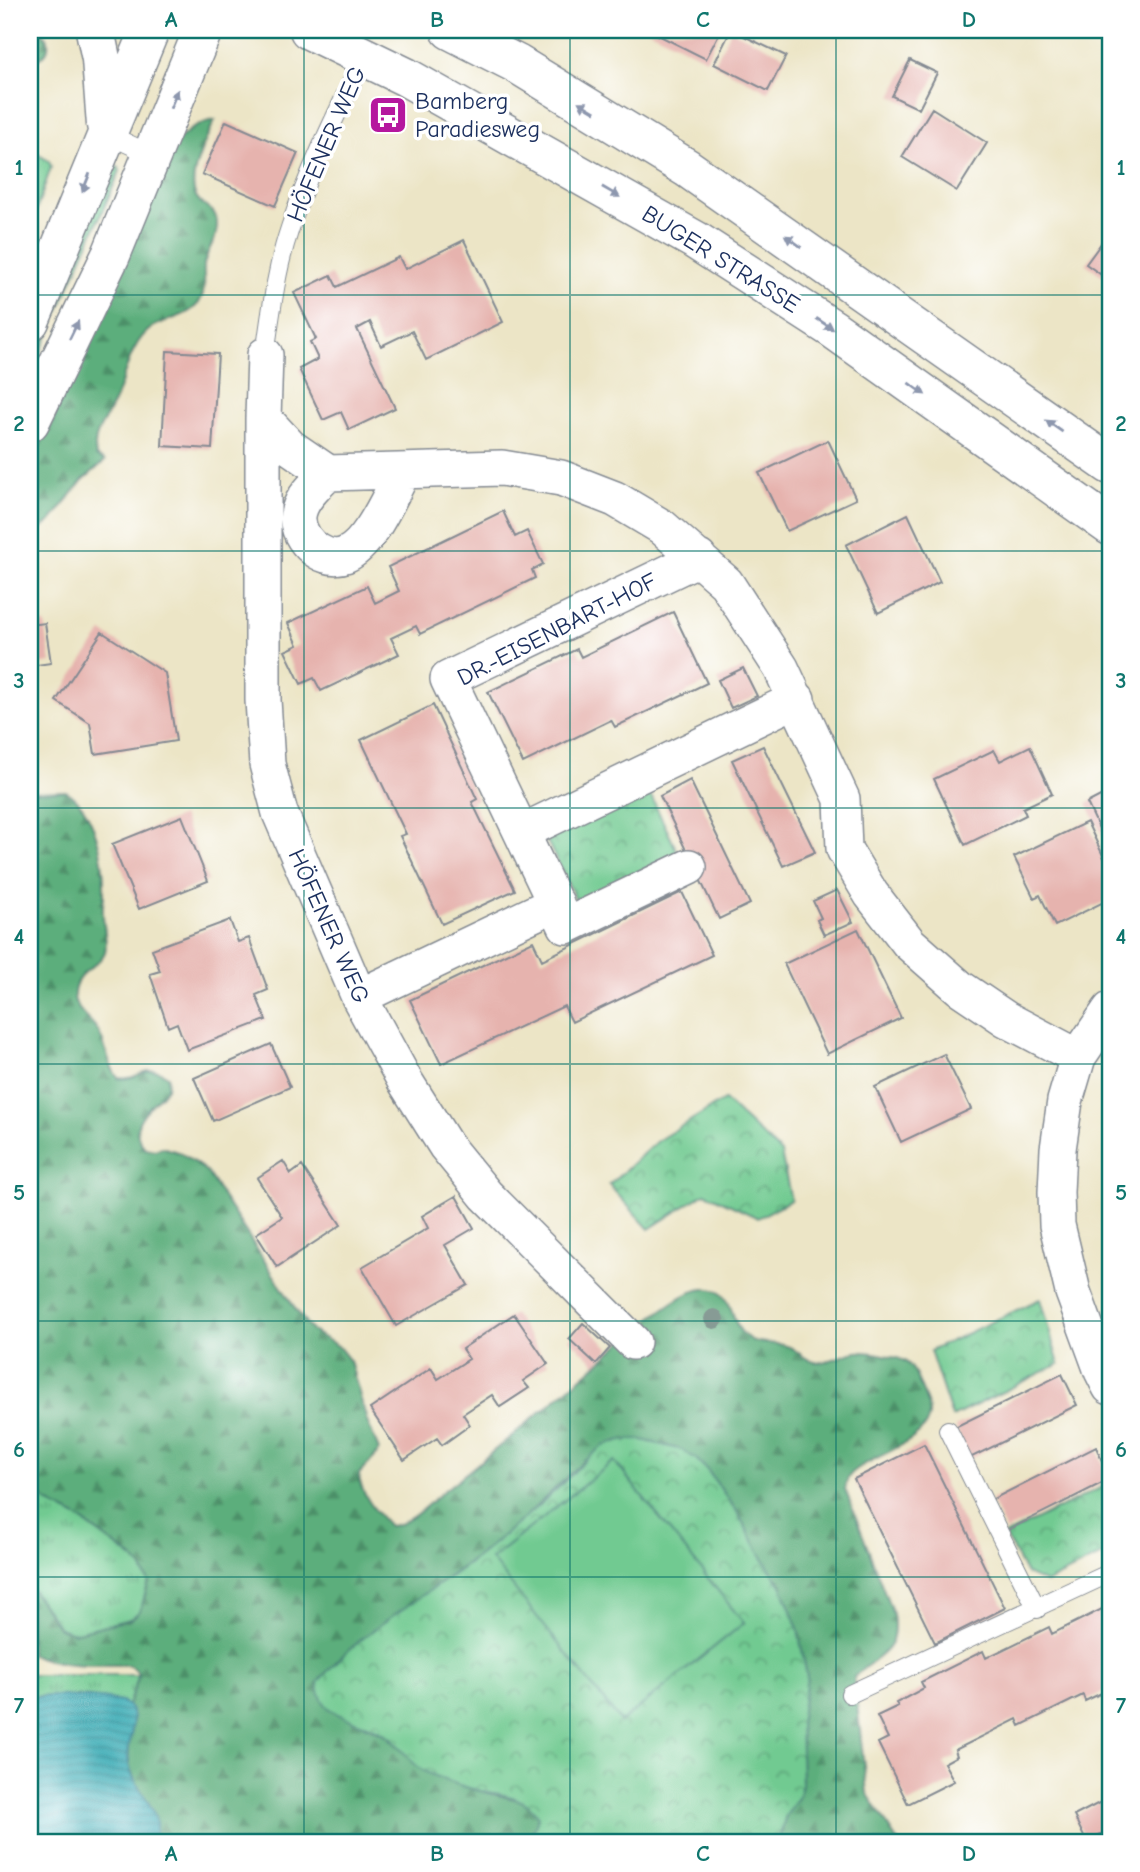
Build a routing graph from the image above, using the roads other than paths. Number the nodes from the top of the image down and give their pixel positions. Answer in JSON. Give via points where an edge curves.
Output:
{"nodes":[{"id":1,"x":94,"y":30,"type":"edge"},
{"id":2,"x":150,"y":30,"type":"edge"},
{"id":3,"x":203,"y":30,"type":"edge"},
{"id":4,"x":309,"y":30,"type":"edge"},
{"id":5,"x":450,"y":30,"type":"edge"},
{"id":6,"x":364,"y":57,"type":"junction"},
{"id":7,"x":107,"y":134,"type":"junction"},
{"id":8,"x":152,"y":155,"type":"junction"},
{"id":9,"x":30,"y":321,"type":"edge"},
{"id":10,"x":265,"y":355,"type":"joint"},
{"id":11,"x":263,"y":418,"type":"junction"},
{"id":12,"x":30,"y":422,"type":"edge"},
{"id":13,"x":1110,"y":465,"type":"edge"},
{"id":14,"x":403,"y":472,"type":"junction"},
{"id":15,"x":328,"y":473,"type":"junction"},
{"id":16,"x":1110,"y":526,"type":"edge"},
{"id":17,"x":299,"y":527,"type":"junction"},
{"id":18,"x":263,"y":550,"type":"junction"},
{"id":19,"x":699,"y":558,"type":"junction"},
{"id":20,"x":797,"y":699,"type":"junction"},
{"id":21,"x":522,"y":832,"type":"junction"},
{"id":22,"x":689,"y":867,"type":"dead end"},
{"id":23,"x":556,"y":903,"type":"junction"},
{"id":24,"x":359,"y":997,"type":"junction"},
{"id":25,"x":1110,"y":1010,"type":"edge"},
{"id":26,"x":1092,"y":1046,"type":"edge"},
{"id":27,"x":634,"y":1342,"type":"dead end"},
{"id":28,"x":1110,"y":1387,"type":"edge"},
{"id":29,"x":948,"y":1430,"type":"dead end"},
{"id":30,"x":1110,"y":1573,"type":"edge"},
{"id":31,"x":1037,"y":1609,"type":"junction"},
{"id":32,"x":850,"y":1694,"type":"dead end"}],
"edges":[{"from":1,"to":7,"type":"street"},
{"from":2,"to":7,"type":"street"},
{"from":8,"to":3,"type":"street","one_way":true},
{"from":4,"to":6,"type":"street","name":"BUGER STRASSE"},
{"from":13,"to":5,"type":"street","name":"BUGER STRASSE","one_way":true,"via":[[687,168],[517,64]]},
{"from":6,"to":10,"type":"lane","name":"HÖFENER WEG","via":[[317,153],[289,231]]},
{"from":6,"to":16,"type":"street","name":"BUGER STRASSE","one_way":true,"via":[[695,240],[833,329]]},
{"from":7,"to":8,"type":"lane"},
{"from":7,"to":9,"type":"street","one_way":true},
{"from":12,"to":8,"type":"street","one_way":true,"via":[[111,255]]},
{"from":10,"to":11,"type":"street","name":"HÖFENER WEG"},
{"from":11,"to":15,"type":"street","via":[[290,447]]},
{"from":11,"to":18,"type":"street","name":"HÖFENER WEG"},
{"from":14,"to":15,"type":"street"},
{"from":14,"to":17,"type":"street","via":[[375,523],[345,555],[328,557],[308,544]]},
{"from":14,"to":19,"type":"street","via":[[502,468],[561,478],[615,499],[662,527]]},
{"from":15,"to":17,"type":"street","via":[[298,512]]},
{"from":17,"to":18,"type":"street"},
{"from":18,"to":24,"type":"street","name":"HÖFENER WEG","via":[[267,764],[280,813]]},
{"from":19,"to":20,"type":"street","via":[[726,583]]},
{"from":19,"to":21,"type":"street","name":"DR.-EISENBART-HOF","via":[[448,678]]},
{"from":20,"to":21,"type":"street"},
{"from":20,"to":26,"type":"street","via":[[842,799],[844,849],[909,943],[960,988],[1006,1019]]},
{"from":21,"to":23,"type":"street","name":"DR.-EISENBART-HOF"},
{"from":22,"to":23,"type":"street","name":"DR.-EISENBART-HOF","via":[[566,926]]},
{"from":23,"to":24,"type":"street"},
{"from":24,"to":27,"type":"street","name":"HÖFENER WEG","via":[[446,1146],[486,1195]]},
{"from":25,"to":26,"type":"street"},
{"from":26,"to":28,"type":"street","via":[[1065,1101],[1058,1149],[1057,1225],[1073,1292]]},
{"from":29,"to":31,"type":"lane"},
{"from":30,"to":31,"type":"lane"},
{"from":31,"to":32,"type":"lane"}]}
